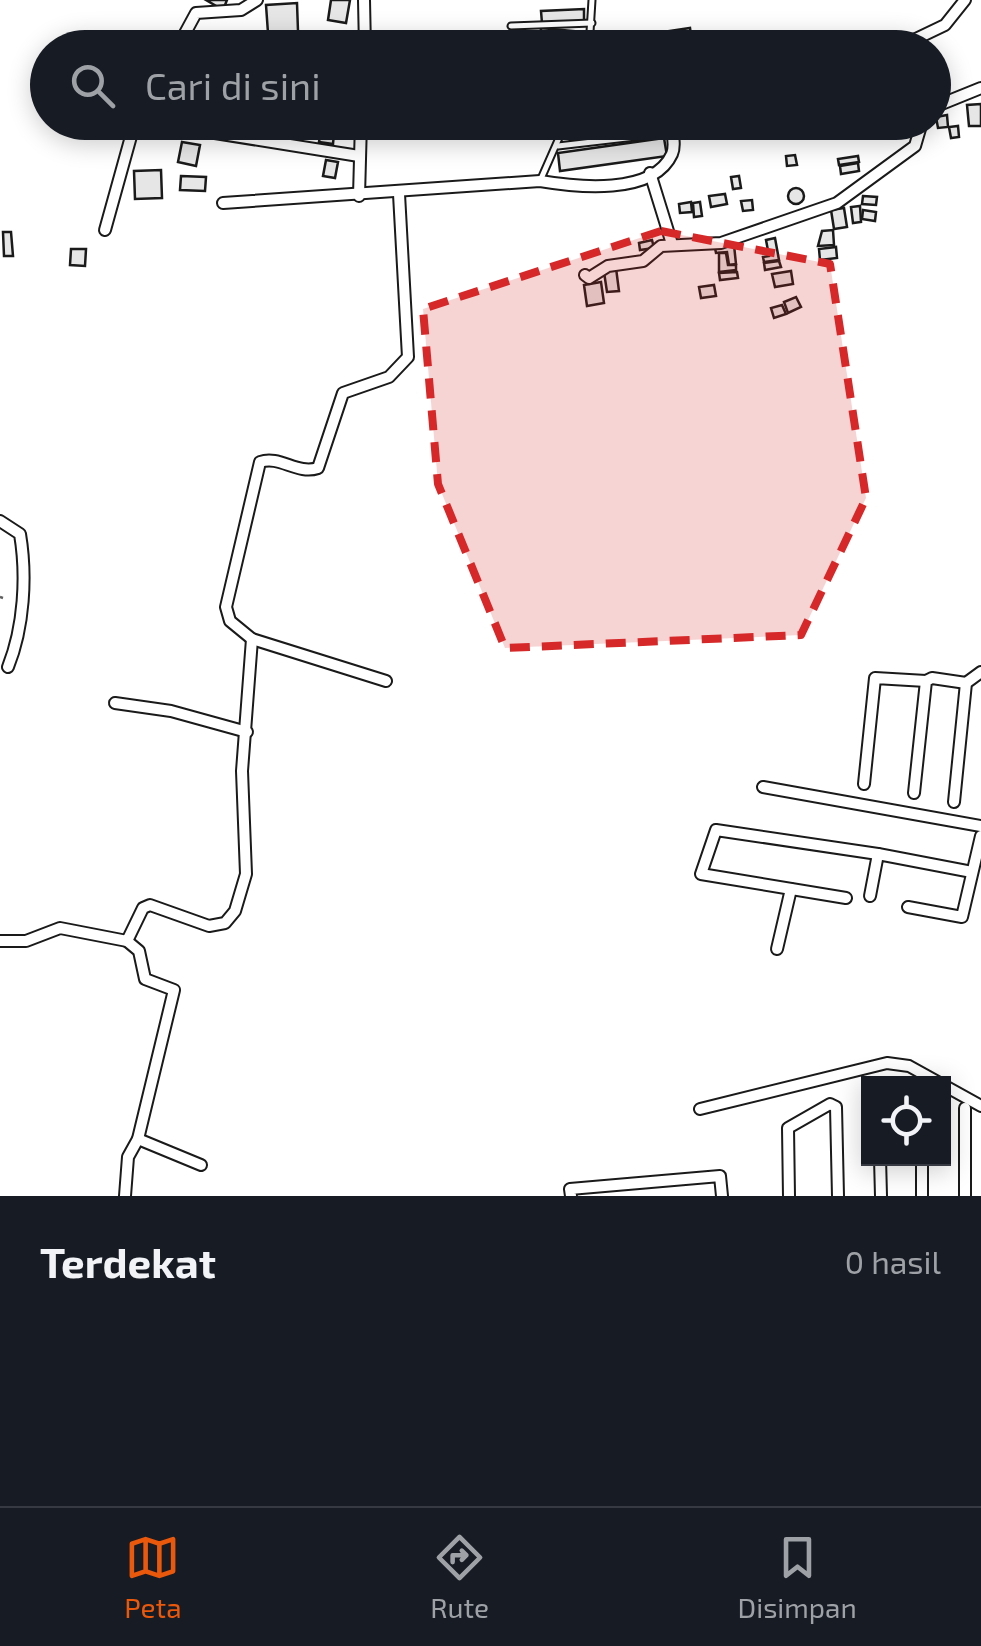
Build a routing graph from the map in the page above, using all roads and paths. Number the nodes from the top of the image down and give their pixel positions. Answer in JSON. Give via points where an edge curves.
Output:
{"nodes":[{"id":1,"x":257,"y":0,"type":"edge"},
{"id":2,"x":364,"y":0,"type":"edge"},
{"id":3,"x":592,"y":0,"type":"edge"},
{"id":4,"x":965,"y":0,"type":"edge"},
{"id":5,"x":592,"y":23,"type":"junction"},
{"id":6,"x":511,"y":26,"type":"dead end"},
{"id":7,"x":186,"y":30,"type":"edge"},
{"id":8,"x":365,"y":30,"type":"edge"},
{"id":9,"x":591,"y":30,"type":"edge"},
{"id":10,"x":940,"y":30,"type":"edge"},
{"id":11,"x":981,"y":88,"type":"edge"},
{"id":12,"x":951,"y":100,"type":"edge"},
{"id":13,"x":130,"y":140,"type":"edge"},
{"id":14,"x":259,"y":140,"type":"edge"},
{"id":15,"x":360,"y":140,"type":"edge"},
{"id":16,"x":560,"y":140,"type":"edge"},
{"id":17,"x":610,"y":140,"type":"edge"},
{"id":18,"x":672,"y":140,"type":"edge"},
{"id":19,"x":917,"y":140,"type":"edge"},
{"id":20,"x":558,"y":146,"type":"junction"},
{"id":21,"x":359,"y":156,"type":"junction"},
{"id":22,"x":650,"y":172,"type":"junction"},
{"id":23,"x":540,"y":181,"type":"junction"},
{"id":24,"x":398,"y":194,"type":"junction"},
{"id":25,"x":359,"y":196,"type":"junction"},
{"id":26,"x":223,"y":203,"type":"dead end"},
{"id":27,"x":105,"y":230,"type":"dead end"},
{"id":28,"x":672,"y":244,"type":"junction"},
{"id":29,"x":585,"y":275,"type":"dead end"},
{"id":30,"x":0,"y":521,"type":"edge"},
{"id":31,"x":252,"y":639,"type":"junction"},
{"id":32,"x":8,"y":667,"type":"dead end"},
{"id":33,"x":981,"y":672,"type":"edge"},
{"id":34,"x":386,"y":681,"type":"dead end"},
{"id":35,"x":926,"y":681,"type":"junction"},
{"id":36,"x":966,"y":683,"type":"junction"},
{"id":37,"x":115,"y":703,"type":"dead end"},
{"id":38,"x":247,"y":732,"type":"junction"},
{"id":39,"x":864,"y":784,"type":"dead end"},
{"id":40,"x":763,"y":787,"type":"dead end"},
{"id":41,"x":914,"y":793,"type":"dead end"},
{"id":42,"x":954,"y":802,"type":"dead end"},
{"id":43,"x":981,"y":826,"type":"edge"},
{"id":44,"x":981,"y":836,"type":"edge"},
{"id":45,"x":878,"y":854,"type":"junction"},
{"id":46,"x":972,"y":872,"type":"junction"},
{"id":47,"x":791,"y":888,"type":"junction"},
{"id":48,"x":870,"y":896,"type":"dead end"},
{"id":49,"x":846,"y":898,"type":"dead end"},
{"id":50,"x":908,"y":907,"type":"dead end"},
{"id":51,"x":0,"y":940,"type":"edge"},
{"id":52,"x":127,"y":941,"type":"junction"},
{"id":53,"x":777,"y":949,"type":"dead end"},
{"id":54,"x":981,"y":1106,"type":"edge"},
{"id":55,"x":965,"y":1108,"type":"dead end"},
{"id":56,"x":700,"y":1109,"type":"dead end"},
{"id":57,"x":138,"y":1140,"type":"junction"},
{"id":58,"x":201,"y":1165,"type":"dead end"},
{"id":59,"x":880,"y":1166,"type":"edge"},
{"id":60,"x":922,"y":1166,"type":"edge"},
{"id":61,"x":124,"y":1196,"type":"edge"},
{"id":62,"x":571,"y":1196,"type":"edge"},
{"id":63,"x":722,"y":1196,"type":"edge"},
{"id":64,"x":789,"y":1196,"type":"edge"},
{"id":65,"x":838,"y":1196,"type":"edge"},
{"id":66,"x":880,"y":1196,"type":"edge"},
{"id":67,"x":922,"y":1196,"type":"edge"},
{"id":68,"x":965,"y":1196,"type":"edge"}],
"edges":[{"from":1,"to":7,"type":"street","via":[[241,10],[196,12]]},
{"from":2,"to":8,"type":"street"},
{"from":3,"to":5,"type":"lane"},
{"from":4,"to":10,"type":"street"},
{"from":5,"to":6,"type":"lane"},
{"from":5,"to":9,"type":"lane"},
{"from":11,"to":12,"type":"street"},
{"from":13,"to":27,"type":"street"},
{"from":14,"to":21,"type":"street"},
{"from":15,"to":21,"type":"street"},
{"from":16,"to":20,"type":"lane"},
{"from":17,"to":20,"type":"lane"},
{"from":18,"to":22,"type":"street","via":[[672,154]]},
{"from":19,"to":28,"type":"street","via":[[837,203],[721,243]]},
{"from":20,"to":23,"type":"lane"},
{"from":21,"to":25,"type":"street"},
{"from":22,"to":23,"type":"street","via":[[602,187]]},
{"from":22,"to":28,"type":"street"},
{"from":23,"to":24,"type":"street"},
{"from":24,"to":25,"type":"street"},
{"from":24,"to":31,"type":"street","via":[[408,358],[389,377],[342,393],[318,468],[260,462],[226,606],[230,621]]},
{"from":25,"to":26,"type":"street"},
{"from":28,"to":29,"type":"street","via":[[644,261]]},
{"from":30,"to":32,"type":"street","via":[[20,534],[23,554],[22,601]]},
{"from":31,"to":34,"type":"street"},
{"from":31,"to":38,"type":"street"},
{"from":33,"to":36,"type":"street"},
{"from":35,"to":36,"type":"street"},
{"from":35,"to":39,"type":"street","via":[[875,678]]},
{"from":35,"to":41,"type":"street"},
{"from":36,"to":42,"type":"street"},
{"from":37,"to":38,"type":"street"},
{"from":38,"to":52,"type":"street","via":[[246,874],[235,911],[226,923],[209,926],[148,906]]},
{"from":40,"to":43,"type":"street"},
{"from":44,"to":46,"type":"street"},
{"from":45,"to":46,"type":"street"},
{"from":45,"to":47,"type":"street","via":[[716,830],[702,874]]},
{"from":45,"to":48,"type":"street"},
{"from":46,"to":50,"type":"street","via":[[962,917]]},
{"from":47,"to":49,"type":"street"},
{"from":47,"to":53,"type":"street"},
{"from":51,"to":52,"type":"street","via":[[26,941],[60,928]]},
{"from":52,"to":57,"type":"street","via":[[139,951],[147,981],[174,990]]},
{"from":54,"to":56,"type":"street","via":[[909,1066],[887,1063]]},
{"from":55,"to":68,"type":"street"},
{"from":57,"to":58,"type":"street"},
{"from":57,"to":61,"type":"street","via":[[128,1156]]},
{"from":59,"to":66,"type":"street"},
{"from":60,"to":67,"type":"street"},
{"from":62,"to":63,"type":"street","via":[[570,1189],[720,1176]]},
{"from":64,"to":65,"type":"street","via":[[788,1128],[830,1104],[836,1107]]}]}
